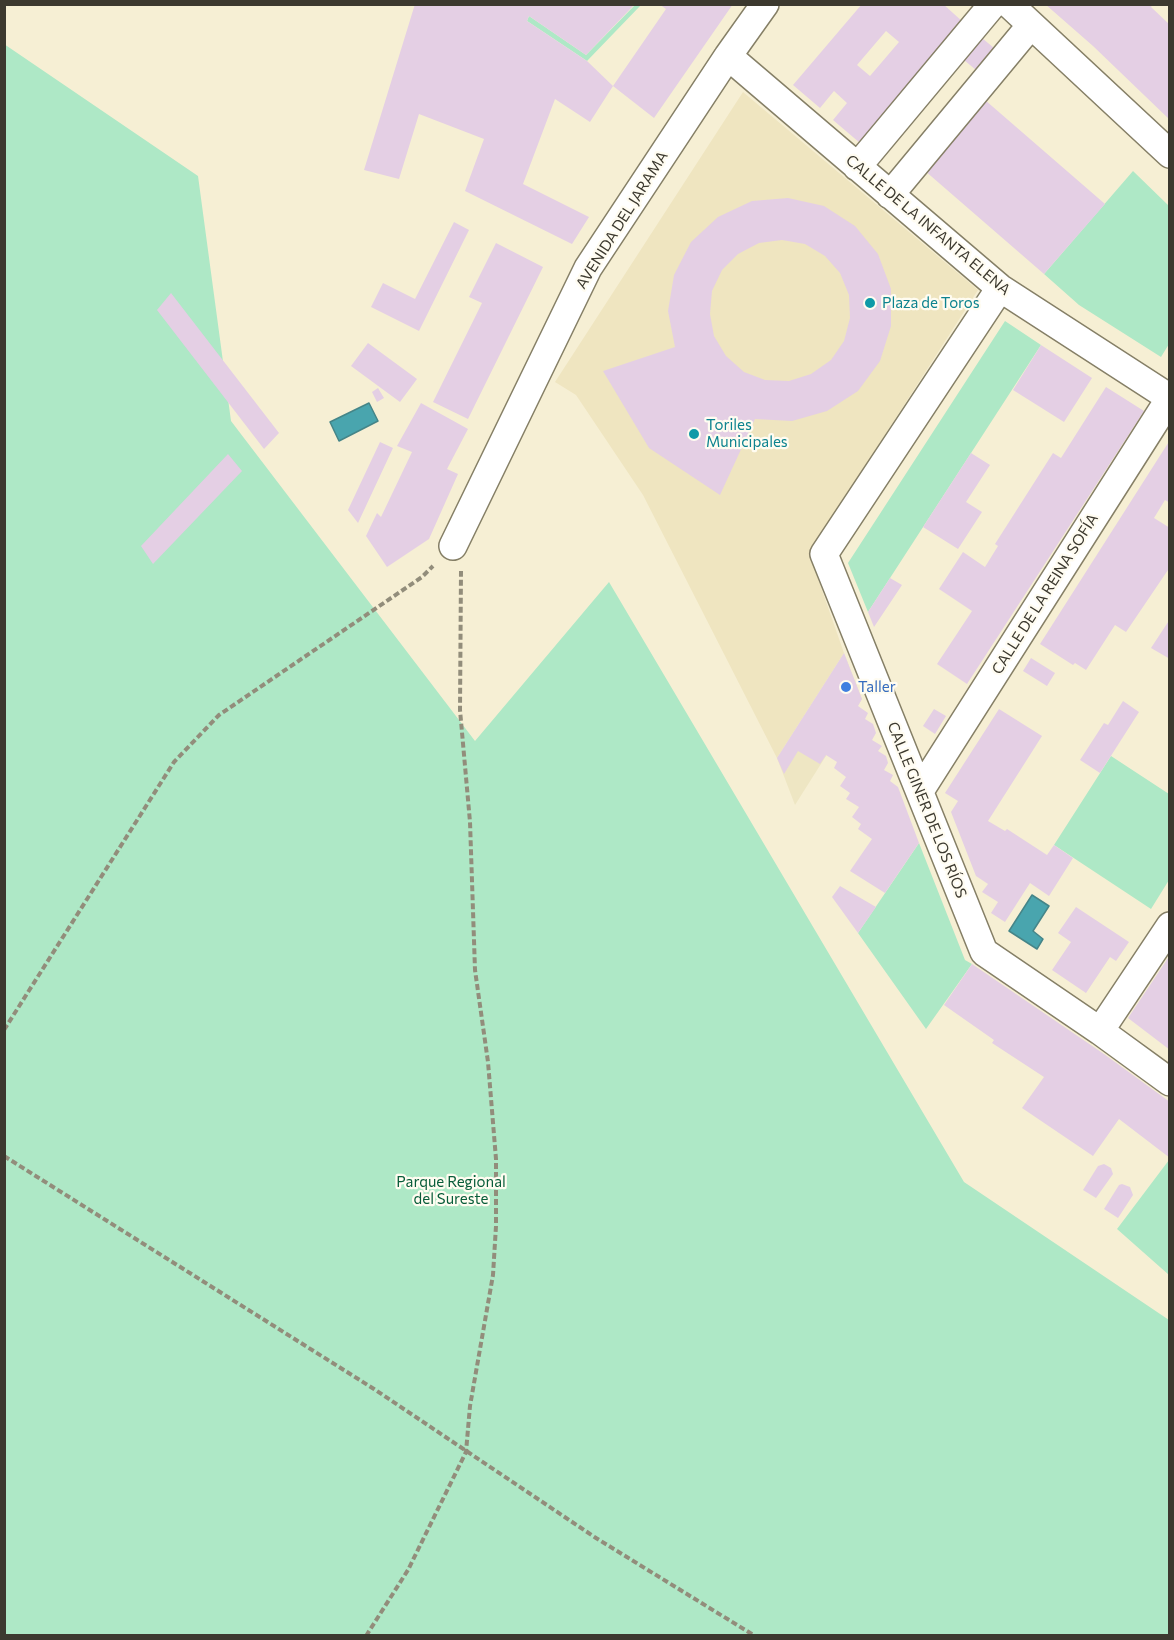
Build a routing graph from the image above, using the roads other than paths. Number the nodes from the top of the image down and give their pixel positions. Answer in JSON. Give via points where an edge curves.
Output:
{"nodes":[{"id":1,"x":765,"y":4,"type":"edge"},
{"id":2,"x":993,"y":4,"type":"edge"},
{"id":3,"x":1009,"y":4,"type":"edge"},
{"id":4,"x":1031,"y":25,"type":"junction"},
{"id":5,"x":728,"y":56,"type":"junction"},
{"id":6,"x":1170,"y":154,"type":"edge"},
{"id":7,"x":857,"y":167,"type":"junction"},
{"id":8,"x":890,"y":195,"type":"junction"},
{"id":9,"x":1000,"y":288,"type":"junction"},
{"id":10,"x":1170,"y":398,"type":"edge"},
{"id":11,"x":453,"y":546,"type":"road end"},
{"id":12,"x":920,"y":791,"type":"junction"},
{"id":13,"x":1170,"y":926,"type":"edge"},
{"id":14,"x":1100,"y":1031,"type":"junction"},
{"id":15,"x":1170,"y":1082,"type":"edge"}],
"edges":[{"from":1,"to":5,"type":"street","name":"AVENIDA DEL JARAMA"},
{"from":2,"to":7,"type":"street"},
{"from":3,"to":4,"type":"street"},
{"from":4,"to":6,"type":"street"},
{"from":4,"to":8,"type":"street"},
{"from":5,"to":7,"type":"street","name":"CALLE DE LA INFANTA ELENA"},
{"from":5,"to":11,"type":"street","name":"AVENIDA DEL JARAMA","via":[[588,268]]},
{"from":7,"to":8,"type":"street","name":"CALLE DE LA INFANTA ELENA"},
{"from":8,"to":9,"type":"street","name":"CALLE DE LA INFANTA ELENA"},
{"from":9,"to":10,"type":"street","name":"CALLE DE LA INFANTA ELENA"},
{"from":9,"to":12,"type":"street","name":"CALLE GINER DE LOS RÍOS","via":[[824,554]]},
{"from":10,"to":12,"type":"street","name":"CALLE DE LA REINA SOFÍA"},
{"from":12,"to":14,"type":"street","name":"CALLE GINER DE LOS RÍOS","via":[[984,952]]},
{"from":13,"to":14,"type":"street"},
{"from":14,"to":15,"type":"street","name":"CALLE GINER DE LOS RÍOS"}]}
